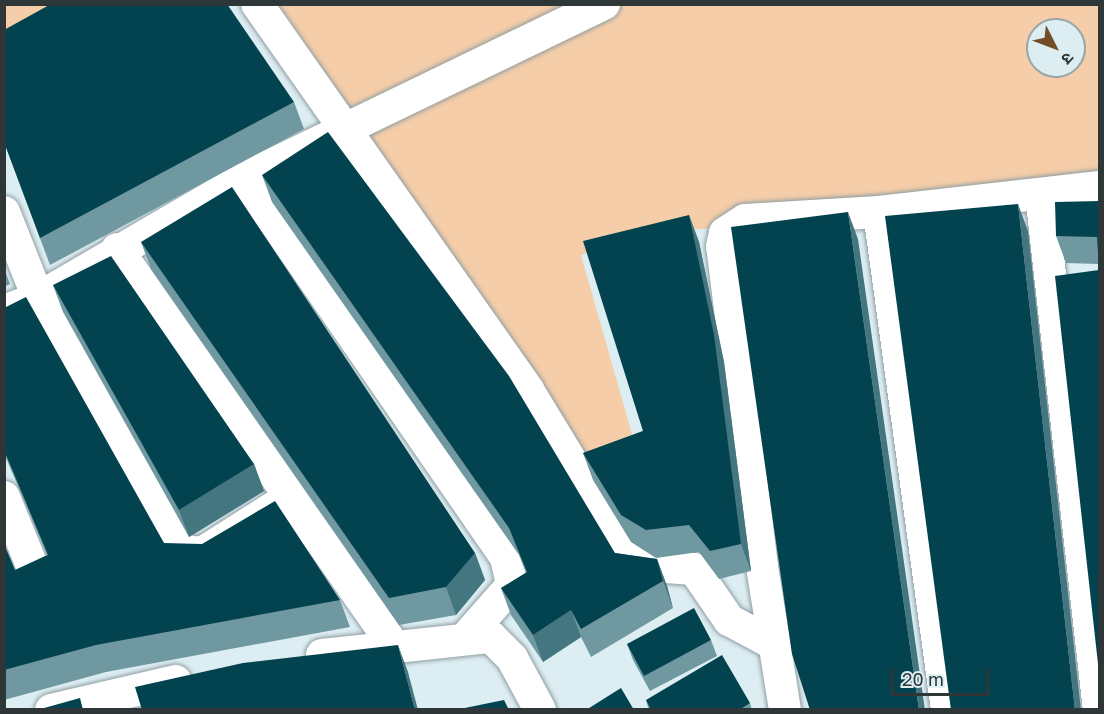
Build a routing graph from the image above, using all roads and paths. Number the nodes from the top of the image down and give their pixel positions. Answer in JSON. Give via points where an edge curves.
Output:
{"nodes":[{"id":1,"x":257,"y":4,"type":"edge"},
{"id":2,"x":604,"y":4,"type":"edge"},
{"id":3,"x":341,"y":129,"type":"junction"},
{"id":4,"x":244,"y":178,"type":"junction"},
{"id":5,"x":1100,"y":188,"type":"edge"},
{"id":6,"x":1041,"y":194,"type":"junction"},
{"id":7,"x":4,"y":212,"type":"edge"},
{"id":8,"x":879,"y":212,"type":"junction"},
{"id":9,"x":117,"y":249,"type":"junction"},
{"id":10,"x":38,"y":298,"type":"junction"},
{"id":11,"x":4,"y":311,"type":"edge"},
{"id":12,"x":4,"y":497,"type":"edge"},
{"id":13,"x":290,"y":497,"type":"junction"},
{"id":14,"x":34,"y":571,"type":"edge"},
{"id":15,"x":467,"y":636,"type":"junction"},
{"id":16,"x":772,"y":643,"type":"junction"},
{"id":17,"x":393,"y":645,"type":"junction"},
{"id":18,"x":288,"y":660,"type":"edge"},
{"id":19,"x":208,"y":674,"type":"edge"},
{"id":20,"x":51,"y":710,"type":"edge"},
{"id":21,"x":540,"y":710,"type":"edge"},
{"id":22,"x":785,"y":710,"type":"edge"},
{"id":23,"x":947,"y":710,"type":"edge"},
{"id":24,"x":1099,"y":710,"type":"edge"}],
"edges":[{"from":1,"to":3,"type":"street"},
{"from":2,"to":3,"type":"street"},
{"from":3,"to":4,"type":"street"},
{"from":3,"to":16,"type":"street","via":[[528,390],[624,548],[652,566],[694,569],[729,620]]},
{"from":4,"to":9,"type":"street"},
{"from":4,"to":15,"type":"street","via":[[506,558],[512,585]]},
{"from":5,"to":6,"type":"street"},
{"from":6,"to":8,"type":"street"},
{"from":6,"to":24,"type":"street"},
{"from":7,"to":10,"type":"street"},
{"from":8,"to":16,"type":"street","via":[[745,220],[725,233],[722,246]]},
{"from":8,"to":23,"type":"street"},
{"from":9,"to":10,"type":"street"},
{"from":9,"to":13,"type":"street"},
{"from":10,"to":11,"type":"street"},
{"from":10,"to":13,"type":"street","via":[[183,551],[202,553]]},
{"from":12,"to":14,"type":"street"},
{"from":13,"to":17,"type":"street"},
{"from":15,"to":17,"type":"street"},
{"from":15,"to":21,"type":"street","via":[[502,643]]},
{"from":16,"to":22,"type":"street"},
{"from":17,"to":18,"type":"street"},
{"from":19,"to":20,"type":"street"}]}
